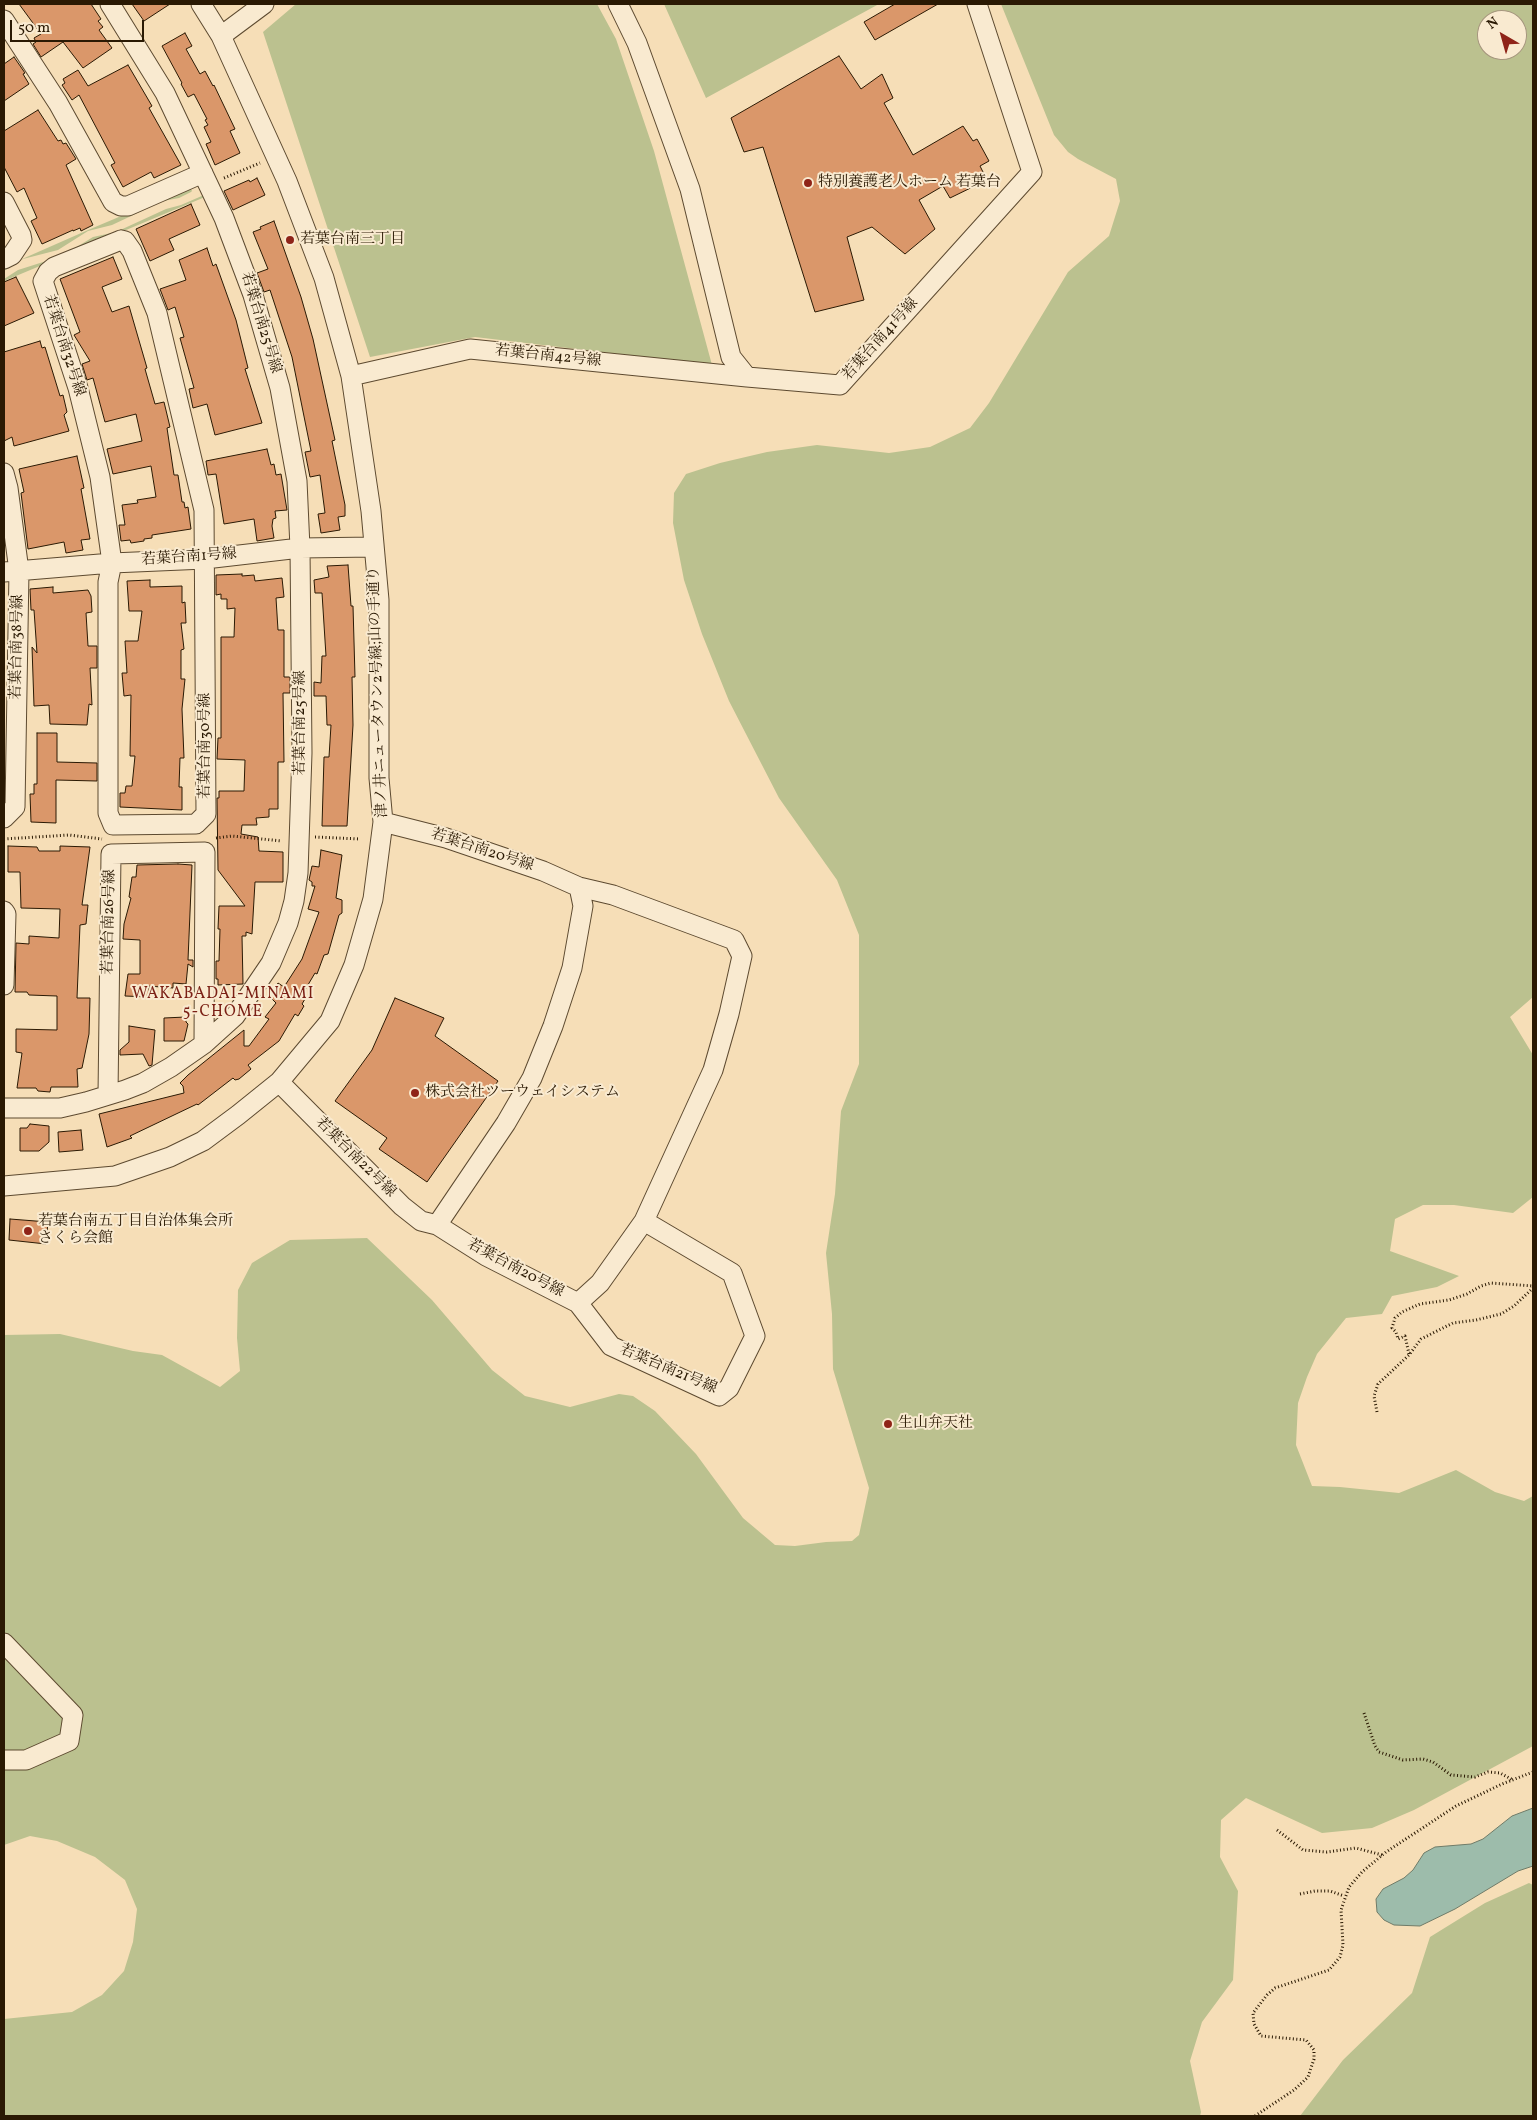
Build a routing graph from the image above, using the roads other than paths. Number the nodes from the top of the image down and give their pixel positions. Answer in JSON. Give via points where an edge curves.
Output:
{"nodes":[{"id":1,"x":110,"y":4,"type":"edge"},
{"id":2,"x":201,"y":4,"type":"edge"},
{"id":3,"x":264,"y":4,"type":"edge"},
{"id":4,"x":618,"y":4,"type":"edge"},
{"id":5,"x":977,"y":4,"type":"edge"},
{"id":6,"x":4,"y":20,"type":"edge"},
{"id":7,"x":221,"y":36,"type":"junction"},
{"id":8,"x":210,"y":177,"type":"junction"},
{"id":9,"x":4,"y":202,"type":"edge"},
{"id":10,"x":4,"y":259,"type":"edge"},
{"id":11,"x":351,"y":376,"type":"junction"},
{"id":12,"x":747,"y":377,"type":"junction"},
{"id":13,"x":4,"y":473,"type":"edge"},
{"id":14,"x":374,"y":547,"type":"junction"},
{"id":15,"x":300,"y":548,"type":"junction"},
{"id":16,"x":204,"y":559,"type":"junction"},
{"id":17,"x":112,"y":563,"type":"junction"},
{"id":18,"x":11,"y":572,"type":"edge"},
{"id":19,"x":4,"y":818,"type":"edge"},
{"id":20,"x":383,"y":822,"type":"junction"},
{"id":21,"x":579,"y":888,"type":"junction"},
{"id":22,"x":4,"y":912,"type":"edge"},
{"id":23,"x":4,"y":986,"type":"edge"},
{"id":24,"x":204,"y":1044,"type":"junction"},
{"id":25,"x":279,"y":1082,"type":"junction"},
{"id":26,"x":108,"y":1095,"type":"junction"},
{"id":27,"x":4,"y":1108,"type":"edge"},
{"id":28,"x":4,"y":1186,"type":"edge"},
{"id":29,"x":644,"y":1221,"type":"junction"},
{"id":30,"x":437,"y":1225,"type":"junction"},
{"id":31,"x":578,"y":1304,"type":"junction"},
{"id":32,"x":4,"y":1643,"type":"edge"},
{"id":33,"x":4,"y":1760,"type":"edge"}],
"edges":[{"from":1,"to":8,"type":"street","name":"若葉台南25号線","via":[[165,93]]},
{"from":2,"to":7,"type":"street","name":"津ノ井ニュータウン2号線;山の手通り"},
{"from":3,"to":7,"type":"street"},
{"from":4,"to":12,"type":"street","via":[[637,43],[690,189],[731,357]]},
{"from":5,"to":12,"type":"street","name":"若葉台南41号線","via":[[1032,172],[840,385]]},
{"from":6,"to":8,"type":"street","via":[[58,103],[113,202],[128,206]]},
{"from":7,"to":11,"type":"street","name":"津ノ井ニュータウン2号線;山の手通り","via":[[287,180],[324,278]]},
{"from":8,"to":15,"type":"street","name":"若葉台南25号線","via":[[253,296],[280,388],[297,481]]},
{"from":9,"to":10,"type":"street","via":[[22,240],[12,255]]},
{"from":11,"to":12,"type":"street","name":"若葉台南42号線","via":[[470,349]]},
{"from":11,"to":14,"type":"street","name":"津ノ井ニュータウン2号線;山の手通り"},
{"from":13,"to":18,"type":"street","name":"若葉台南38号線","via":[[8,488]]},
{"from":14,"to":15,"type":"street","name":"若葉台南1号線"},
{"from":14,"to":20,"type":"street","name":"津ノ井ニュータウン2号線;山の手通り","via":[[379,600],[379,778]]},
{"from":15,"to":16,"type":"street","name":"若葉台南1号線"},
{"from":15,"to":24,"type":"street","name":"若葉台南25号線","via":[[301,838],[294,901],[282,939],[270,963],[235,1016]]},
{"from":16,"to":17,"type":"street","name":"若葉台南1号線"},
{"from":16,"to":17,"type":"street","name":"若葉台南30号線","via":[[206,814],[196,824],[113,825],[108,813],[108,582]]},
{"from":16,"to":17,"type":"street","name":"若葉台南32号線","via":[[204,510],[157,313],[132,251],[121,240],[54,267],[43,281],[78,388],[98,468]]},
{"from":17,"to":18,"type":"street","name":"若葉台南1号線"},
{"from":18,"to":19,"type":"street","name":"若葉台南38号線","via":[[16,807]]},
{"from":20,"to":21,"type":"street","name":"若葉台南20号線","via":[[446,838],[543,871]]},
{"from":20,"to":25,"type":"street","name":"津ノ井ニュータウン2号線;山の手通り","via":[[373,899],[354,965],[330,1020]]},
{"from":21,"to":29,"type":"street","name":"若葉台南20号線","via":[[613,895],[734,940],[742,956],[713,1070]]},
{"from":21,"to":30,"type":"street","via":[[583,906],[572,968],[532,1078],[506,1123]]},
{"from":22,"to":23,"type":"street"},
{"from":24,"to":26,"type":"street","name":"若葉台南25号線","via":[[142,1084]]},
{"from":24,"to":26,"type":"street","name":"若葉台南26号線","via":[[205,852],[110,854]]},
{"from":25,"to":28,"type":"street","name":"津ノ井ニュータウン2号線;山の手通り","via":[[203,1141],[170,1158],[116,1176]]},
{"from":25,"to":30,"type":"street","name":"若葉台南22号線","via":[[402,1206],[421,1221]]},
{"from":26,"to":27,"type":"street","name":"若葉台南25号線","via":[[60,1108]]},
{"from":29,"to":31,"type":"street","name":"若葉台南20号線","via":[[600,1283]]},
{"from":29,"to":31,"type":"street","name":"若葉台南21号線","via":[[732,1273],[755,1336],[729,1388],[719,1396],[611,1346]]},
{"from":30,"to":31,"type":"street","name":"若葉台南20号線","via":[[486,1256]]},
{"from":32,"to":33,"type":"street","via":[[73,1715],[69,1741],[26,1760]]}]}
